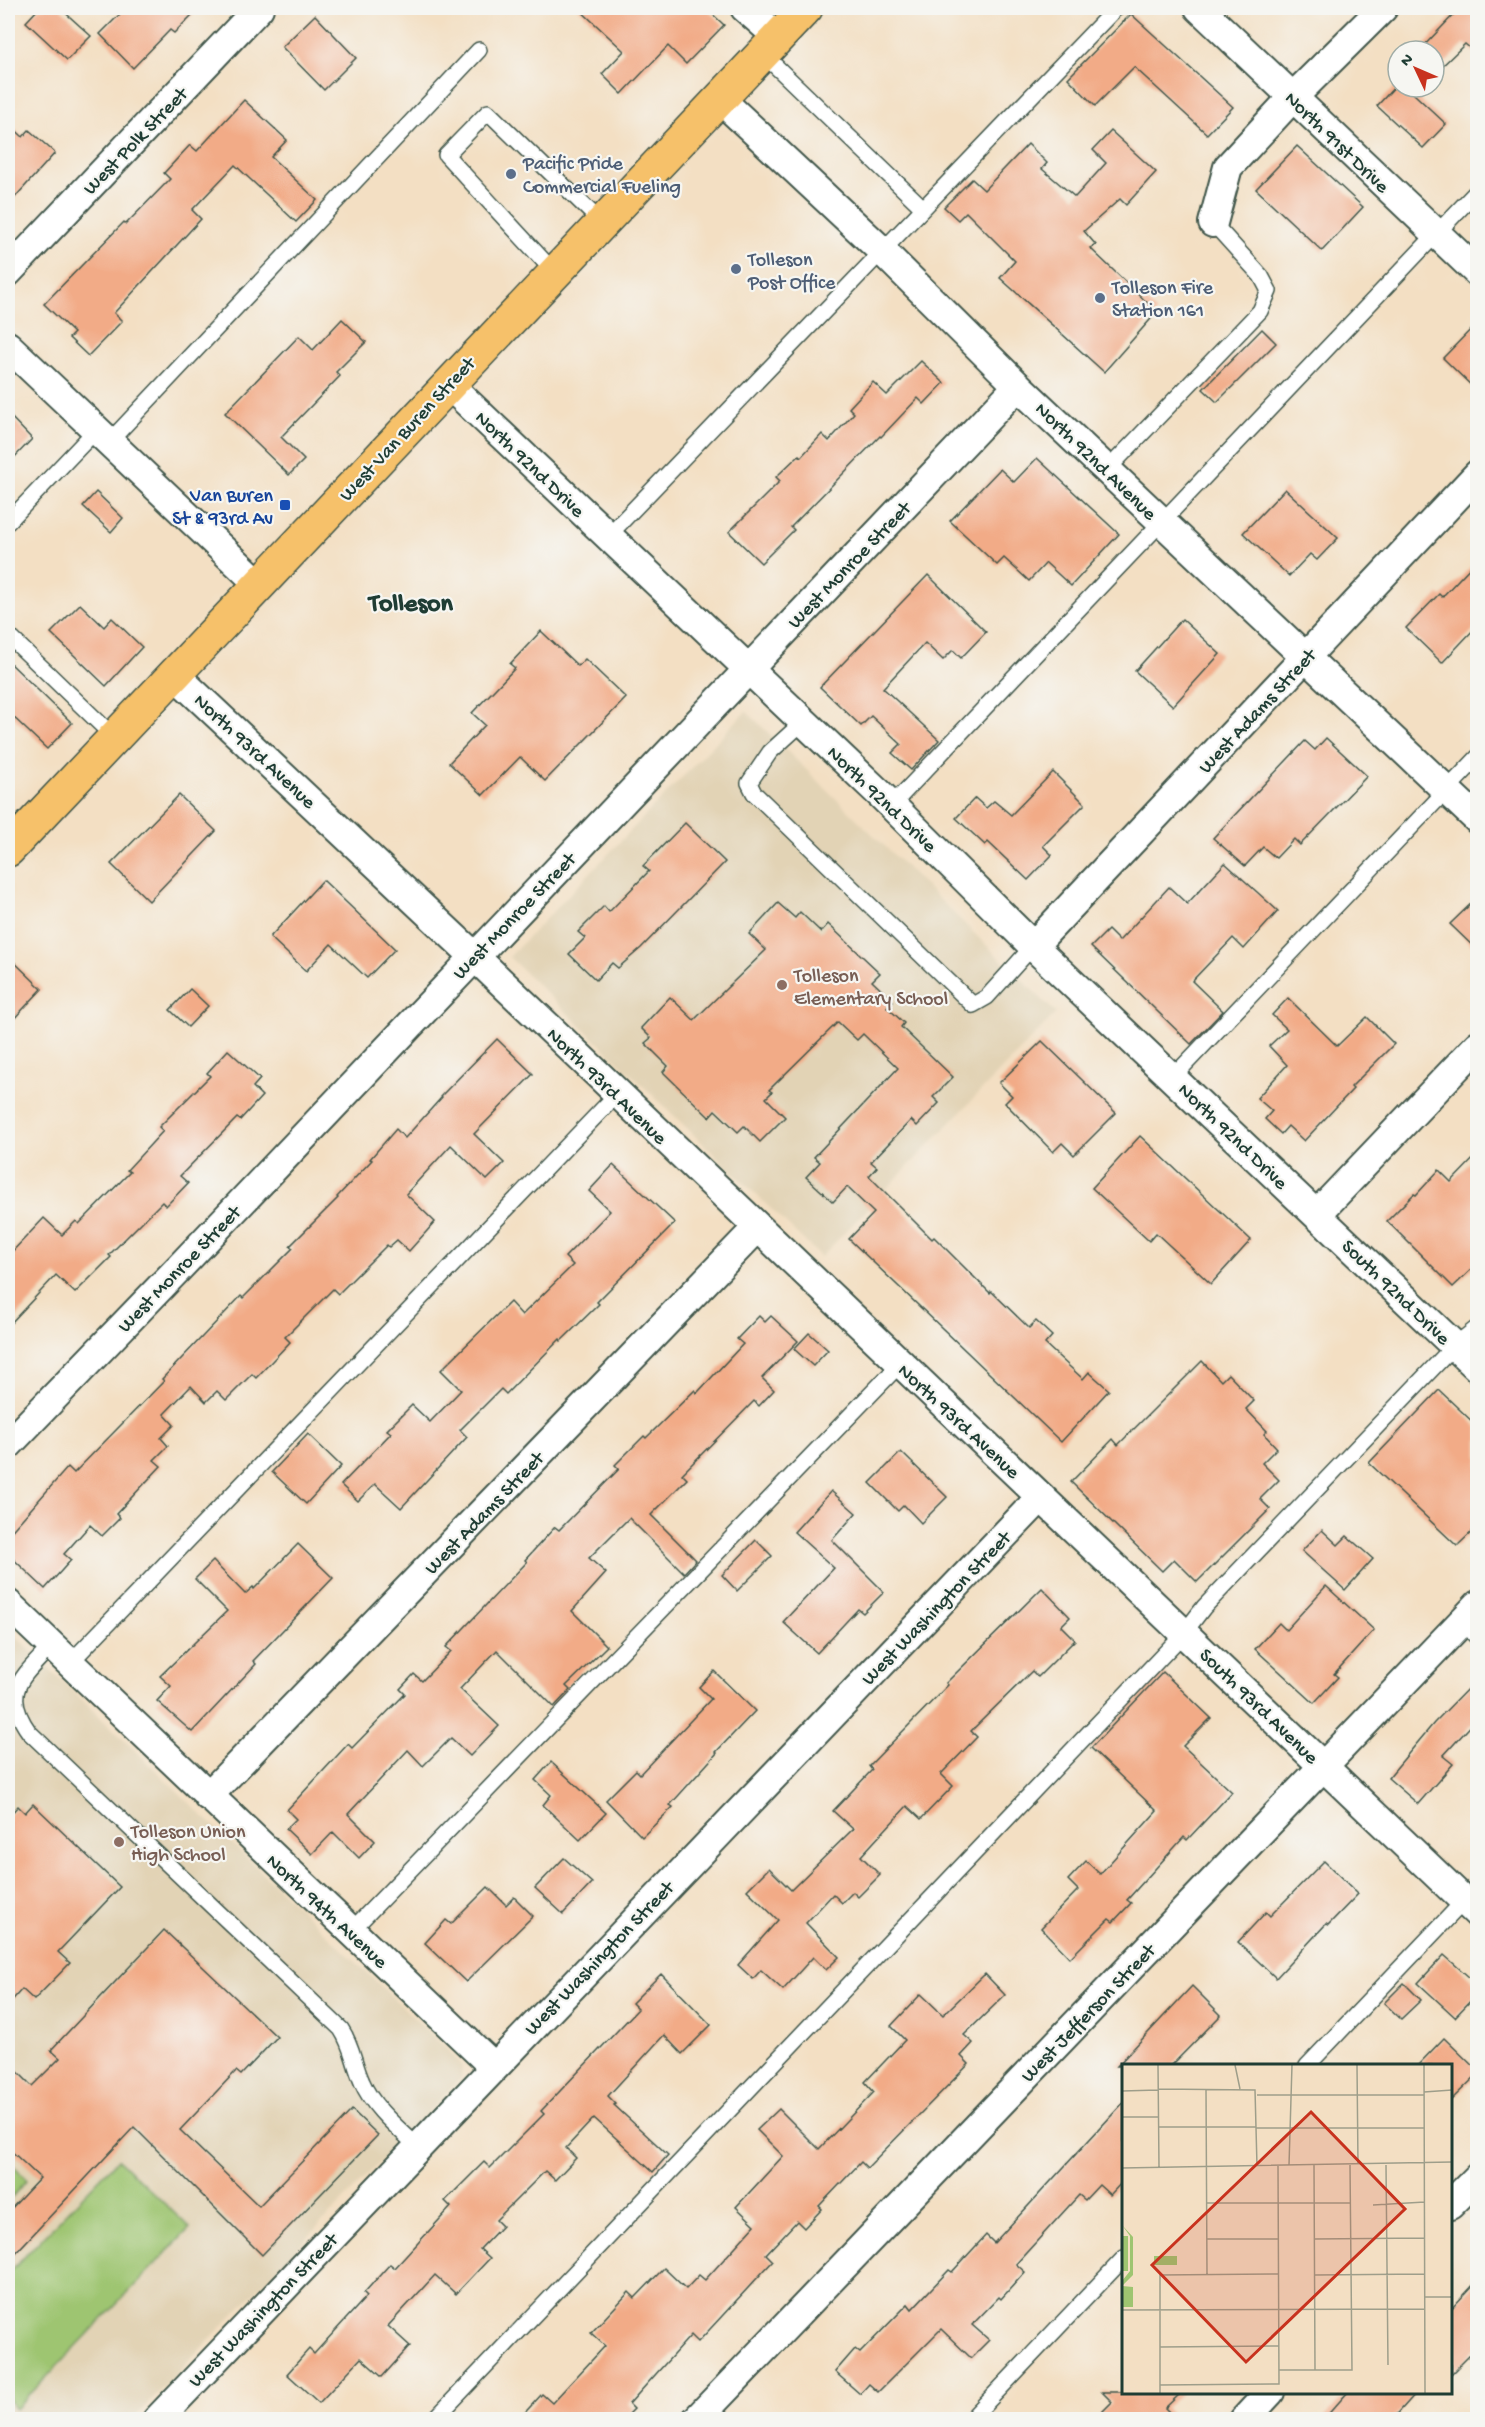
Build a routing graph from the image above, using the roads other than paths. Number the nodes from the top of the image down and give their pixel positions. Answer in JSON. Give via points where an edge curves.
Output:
{"nodes":[{"id":1,"x":259,"y":8,"type":"edge"},
{"id":2,"x":745,"y":8,"type":"edge"},
{"id":3,"x":806,"y":8,"type":"edge"},
{"id":4,"x":1116,"y":8,"type":"edge"},
{"id":5,"x":1199,"y":8,"type":"edge"},
{"id":6,"x":1383,"y":8,"type":"edge"},
{"id":7,"x":770,"y":45,"type":"junction"},
{"id":8,"x":479,"y":50,"type":"dead end"},
{"id":9,"x":1293,"y":97,"type":"junction"},
{"id":10,"x":719,"y":98,"type":"junction"},
{"id":11,"x":1478,"y":190,"type":"edge"},
{"id":12,"x":923,"y":208,"type":"junction"},
{"id":13,"x":601,"y":222,"type":"junction"},
{"id":14,"x":1213,"y":223,"type":"joint"},
{"id":15,"x":1436,"y":234,"type":"junction"},
{"id":16,"x":882,"y":250,"type":"junction"},
{"id":17,"x":8,"y":272,"type":"edge"},
{"id":18,"x":554,"y":272,"type":"junction"},
{"id":19,"x":1478,"y":273,"type":"edge"},
{"id":20,"x":8,"y":346,"type":"edge"},
{"id":21,"x":448,"y":384,"type":"junction"},
{"id":22,"x":1018,"y":386,"type":"junction"},
{"id":23,"x":102,"y":436,"type":"junction"},
{"id":24,"x":1107,"y":470,"type":"junction"},
{"id":25,"x":1478,"y":474,"type":"edge"},
{"id":26,"x":8,"y":522,"type":"edge"},
{"id":27,"x":1161,"y":522,"type":"junction"},
{"id":28,"x":608,"y":536,"type":"junction"},
{"id":29,"x":259,"y":584,"type":"junction"},
{"id":30,"x":8,"y":635,"type":"edge"},
{"id":31,"x":1307,"y":656,"type":"junction"},
{"id":32,"x":748,"y":669,"type":"junction"},
{"id":33,"x":174,"y":674,"type":"junction"},
{"id":34,"x":804,"y":722,"type":"junction"},
{"id":35,"x":114,"y":737,"type":"junction"},
{"id":36,"x":1478,"y":757,"type":"edge"},
{"id":37,"x":1446,"y":789,"type":"junction"},
{"id":38,"x":891,"y":806,"type":"junction"},
{"id":39,"x":1478,"y":820,"type":"edge"},
{"id":40,"x":9,"y":844,"type":"edge"},
{"id":41,"x":1033,"y":946,"type":"junction"},
{"id":42,"x":474,"y":956,"type":"junction"},
{"id":43,"x":1478,"y":1045,"type":"edge"},
{"id":44,"x":1173,"y":1077,"type":"junction"},
{"id":45,"x":617,"y":1094,"type":"junction"},
{"id":46,"x":1317,"y":1214,"type":"junction"},
{"id":47,"x":757,"y":1228,"type":"junction"},
{"id":48,"x":1478,"y":1327,"type":"edge"},
{"id":49,"x":1454,"y":1346,"type":"junction"},
{"id":50,"x":900,"y":1364,"type":"junction"},
{"id":51,"x":1478,"y":1368,"type":"edge"},
{"id":52,"x":8,"y":1445,"type":"edge"},
{"id":53,"x":1041,"y":1497,"type":"junction"},
{"id":54,"x":8,"y":1604,"type":"edge"},
{"id":55,"x":1472,"y":1622,"type":"edge"},
{"id":56,"x":1184,"y":1633,"type":"junction"},
{"id":57,"x":60,"y":1655,"type":"junction"},
{"id":58,"x":1323,"y":1766,"type":"junction"},
{"id":59,"x":208,"y":1796,"type":"junction"},
{"id":60,"x":1471,"y":1908,"type":"edge"},
{"id":61,"x":351,"y":1931,"type":"junction"},
{"id":62,"x":1309,"y":2064,"type":"edge"},
{"id":63,"x":493,"y":2066,"type":"junction"},
{"id":64,"x":417,"y":2146,"type":"junction"},
{"id":65,"x":1478,"y":2177,"type":"edge"},
{"id":66,"x":1452,"y":2203,"type":"edge"},
{"id":67,"x":1122,"y":2260,"type":"edge"},
{"id":68,"x":1268,"y":2394,"type":"edge"},
{"id":69,"x":156,"y":2420,"type":"edge"},
{"id":70,"x":434,"y":2420,"type":"edge"},
{"id":71,"x":696,"y":2420,"type":"edge"},
{"id":72,"x":970,"y":2420,"type":"edge"},
{"id":73,"x":1244,"y":2420,"type":"edge"}],
"edges":[{"from":1,"to":17,"type":"street","name":"West Polk Street"},
{"from":2,"to":7,"type":"street"},
{"from":3,"to":7,"type":"main road","name":"West Van Buren Street"},
{"from":4,"to":12,"type":"lane"},
{"from":5,"to":9,"type":"street","name":"North 91st Drive"},
{"from":6,"to":9,"type":"street"},
{"from":7,"to":10,"type":"main road","name":"West Van Buren Street"},
{"from":7,"to":12,"type":"lane"},
{"from":8,"to":23,"type":"lane"},
{"from":9,"to":14,"type":"street","via":[[1227,167]]},
{"from":9,"to":15,"type":"street","name":"North 91st Drive"},
{"from":10,"to":13,"type":"main road","name":"West Van Buren Street"},
{"from":10,"to":16,"type":"street","name":"North 92nd Avenue"},
{"from":11,"to":15,"type":"lane"},
{"from":12,"to":16,"type":"lane"},
{"from":13,"to":18,"type":"main road","name":"West Van Buren Street"},
{"from":13,"to":18,"type":"lane","via":[[488,112],[446,155]]},
{"from":14,"to":24,"type":"lane","via":[[1261,276],[1269,291],[1265,302]]},
{"from":15,"to":19,"type":"street","name":"North 91st Drive"},
{"from":15,"to":27,"type":"lane"},
{"from":16,"to":22,"type":"street","name":"North 92nd Avenue"},
{"from":16,"to":28,"type":"lane"},
{"from":18,"to":21,"type":"main road","name":"West Van Buren Street"},
{"from":20,"to":23,"type":"street"},
{"from":21,"to":28,"type":"street","name":"North 92nd Drive"},
{"from":21,"to":29,"type":"main road","name":"West Van Buren Street"},
{"from":22,"to":24,"type":"street","name":"North 92nd Avenue"},
{"from":22,"to":32,"type":"street","name":"West Monroe Street"},
{"from":23,"to":26,"type":"lane"},
{"from":23,"to":29,"type":"street"},
{"from":24,"to":27,"type":"street","name":"North 92nd Avenue"},
{"from":25,"to":31,"type":"street","name":"West Adams Street"},
{"from":27,"to":31,"type":"street","name":"North 92nd Avenue"},
{"from":27,"to":38,"type":"lane"},
{"from":28,"to":32,"type":"street","name":"North 92nd Drive"},
{"from":29,"to":33,"type":"main road","name":"West Van Buren Street"},
{"from":30,"to":35,"type":"lane"},
{"from":31,"to":37,"type":"street","name":"North 92nd Avenue"},
{"from":31,"to":41,"type":"street","name":"West Adams Street"},
{"from":32,"to":34,"type":"street","name":"North 92nd Drive"},
{"from":32,"to":42,"type":"street","name":"West Monroe Street"},
{"from":33,"to":35,"type":"main road","name":"West Van Buren Street"},
{"from":33,"to":42,"type":"street","name":"North 93rd Avenue"},
{"from":34,"to":38,"type":"street","name":"North 92nd Drive"},
{"from":34,"to":41,"type":"lane","via":[[770,752],[749,783],[754,793],[973,1005],[987,997]]},
{"from":35,"to":40,"type":"main road","name":"West Van Buren Street"},
{"from":36,"to":37,"type":"lane"},
{"from":37,"to":39,"type":"street","name":"North 92nd Avenue"},
{"from":37,"to":44,"type":"lane"},
{"from":38,"to":41,"type":"street","name":"North 92nd Drive"},
{"from":41,"to":44,"type":"street","name":"North 92nd Drive"},
{"from":42,"to":45,"type":"street","name":"North 93rd Avenue"},
{"from":42,"to":52,"type":"street","name":"West Monroe Street"},
{"from":43,"to":46,"type":"street"},
{"from":44,"to":46,"type":"street","name":"North 92nd Drive"},
{"from":45,"to":47,"type":"street","name":"North 93rd Avenue"},
{"from":45,"to":57,"type":"lane"},
{"from":46,"to":49,"type":"street","name":"South 92nd Drive"},
{"from":47,"to":50,"type":"street","name":"North 93rd Avenue"},
{"from":47,"to":59,"type":"street","name":"West Adams Street"},
{"from":48,"to":49,"type":"lane"},
{"from":49,"to":51,"type":"street","name":"South 92nd Drive"},
{"from":49,"to":56,"type":"lane","via":[[1204,1607]]},
{"from":50,"to":53,"type":"street","name":"North 93rd Avenue"},
{"from":50,"to":61,"type":"lane"},
{"from":53,"to":56,"type":"street","name":"South 93rd Avenue"},
{"from":53,"to":63,"type":"street","name":"West Washington Street"},
{"from":54,"to":57,"type":"street","name":"North 94th Avenue"},
{"from":55,"to":58,"type":"street","name":"West Jefferson Street"},
{"from":56,"to":58,"type":"street","name":"South 93rd Avenue"},
{"from":56,"to":70,"type":"lane"},
{"from":57,"to":59,"type":"street","name":"North 94th Avenue"},
{"from":57,"to":64,"type":"lane","via":[[18,1685],[13,1701],[28,1732],[341,2029],[351,2044],[362,2083],[374,2103]]},
{"from":58,"to":60,"type":"street","name":"South 93rd Avenue"},
{"from":58,"to":71,"type":"street","name":"West Jefferson Street"},
{"from":59,"to":61,"type":"street","name":"North 94th Avenue"},
{"from":60,"to":62,"type":"lane"},
{"from":61,"to":63,"type":"street","name":"North 94th Avenue"},
{"from":63,"to":64,"type":"street","name":"West Washington Street"},
{"from":64,"to":69,"type":"street","name":"West Washington Street"},
{"from":65,"to":66,"type":"street"},
{"from":67,"to":72,"type":"lane"},
{"from":68,"to":73,"type":"street"}]}
